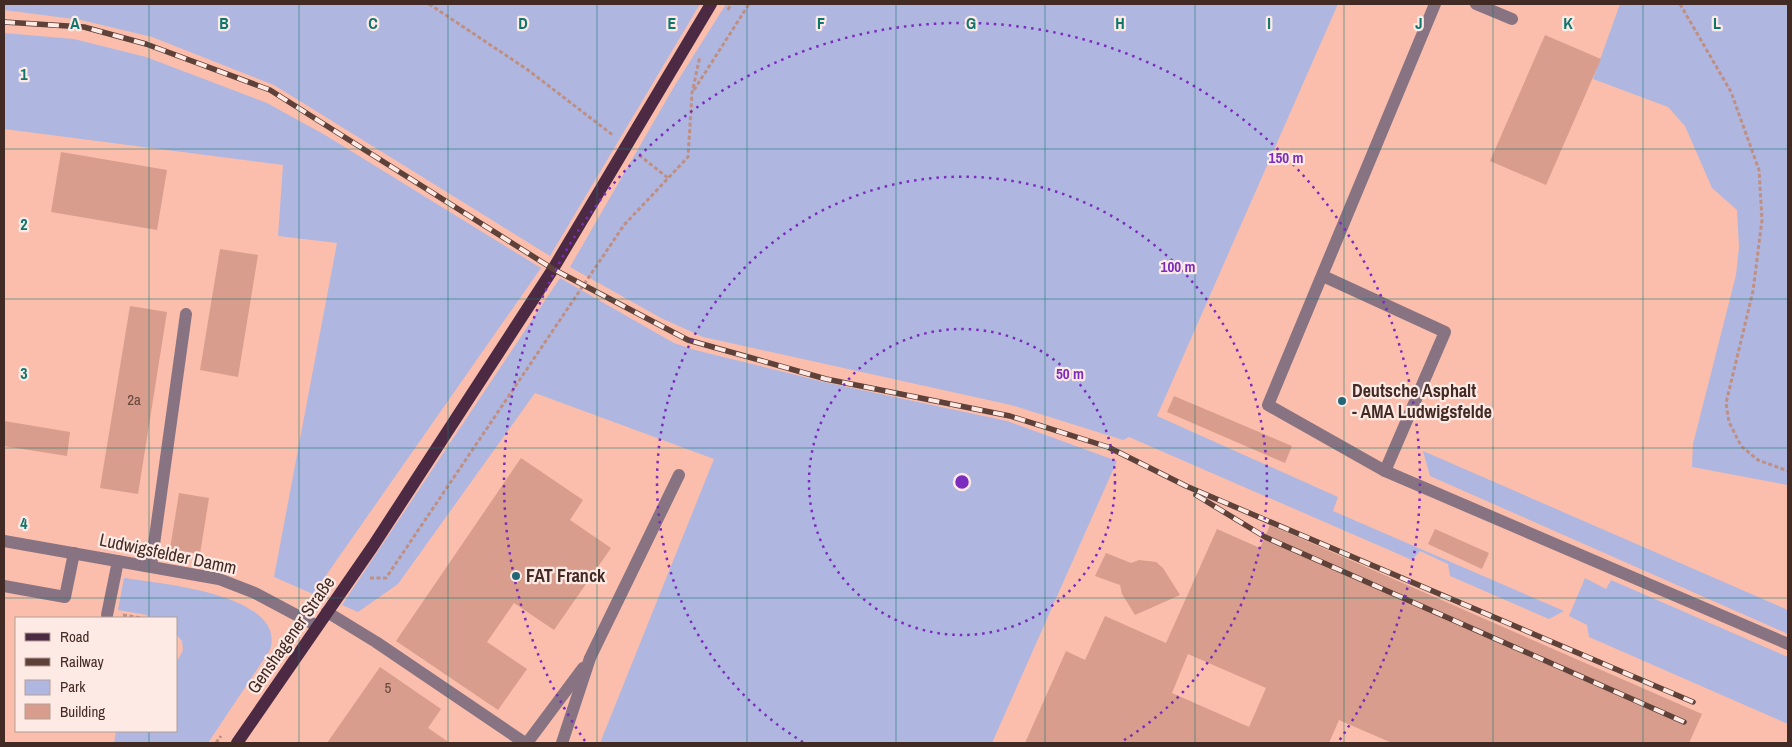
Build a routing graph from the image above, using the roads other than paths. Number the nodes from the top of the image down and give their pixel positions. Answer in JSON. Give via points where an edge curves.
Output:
{"nodes":[{"id":1,"x":711,"y":4,"type":"edge"},
{"id":2,"x":1434,"y":4,"type":"edge"},
{"id":3,"x":1476,"y":4,"type":"edge"},
{"id":4,"x":1512,"y":19,"type":"dead end"},
{"id":5,"x":1324,"y":276,"type":"junction"},
{"id":6,"x":186,"y":314,"type":"dead end"},
{"id":7,"x":1385,"y":470,"type":"junction"},
{"id":8,"x":679,"y":475,"type":"dead end"},
{"id":9,"x":4,"y":541,"type":"edge"},
{"id":10,"x":74,"y":553,"type":"junction"},
{"id":11,"x":118,"y":561,"type":"junction"},
{"id":12,"x":151,"y":566,"type":"junction"},
{"id":13,"x":4,"y":586,"type":"edge"},
{"id":14,"x":327,"y":612,"type":"junction"},
{"id":15,"x":107,"y":615,"type":"dead end"},
{"id":16,"x":317,"y":626,"type":"junction"},
{"id":17,"x":1788,"y":644,"type":"edge"},
{"id":18,"x":590,"y":658,"type":"junction"},
{"id":19,"x":237,"y":743,"type":"edge"},
{"id":20,"x":526,"y":743,"type":"edge"},
{"id":21,"x":562,"y":743,"type":"edge"}],
"edges":[{"from":1,"to":14,"type":"main road","name":"Genshagener Straße","via":[[554,269]]},
{"from":2,"to":5,"type":"street"},
{"from":3,"to":4,"type":"street"},
{"from":5,"to":7,"type":"street","via":[[1268,405]]},
{"from":5,"to":7,"type":"street","via":[[1445,332]]},
{"from":6,"to":12,"type":"street"},
{"from":7,"to":17,"type":"street"},
{"from":8,"to":18,"type":"street"},
{"from":9,"to":10,"type":"street","name":"Ludwigsfelder Damm"},
{"from":10,"to":11,"type":"street","name":"Ludwigsfelder Damm"},
{"from":10,"to":13,"type":"street","via":[[65,597]]},
{"from":11,"to":12,"type":"street","name":"Ludwigsfelder Damm"},
{"from":11,"to":15,"type":"street"},
{"from":12,"to":16,"type":"street","name":"Ludwigsfelder Damm","via":[[219,579],[255,593]]},
{"from":14,"to":16,"type":"main road","name":"Genshagener Straße"},
{"from":14,"to":20,"type":"street"},
{"from":16,"to":19,"type":"main road","name":"Genshagener Straße"},
{"from":18,"to":20,"type":"street"},
{"from":18,"to":21,"type":"street"}]}
